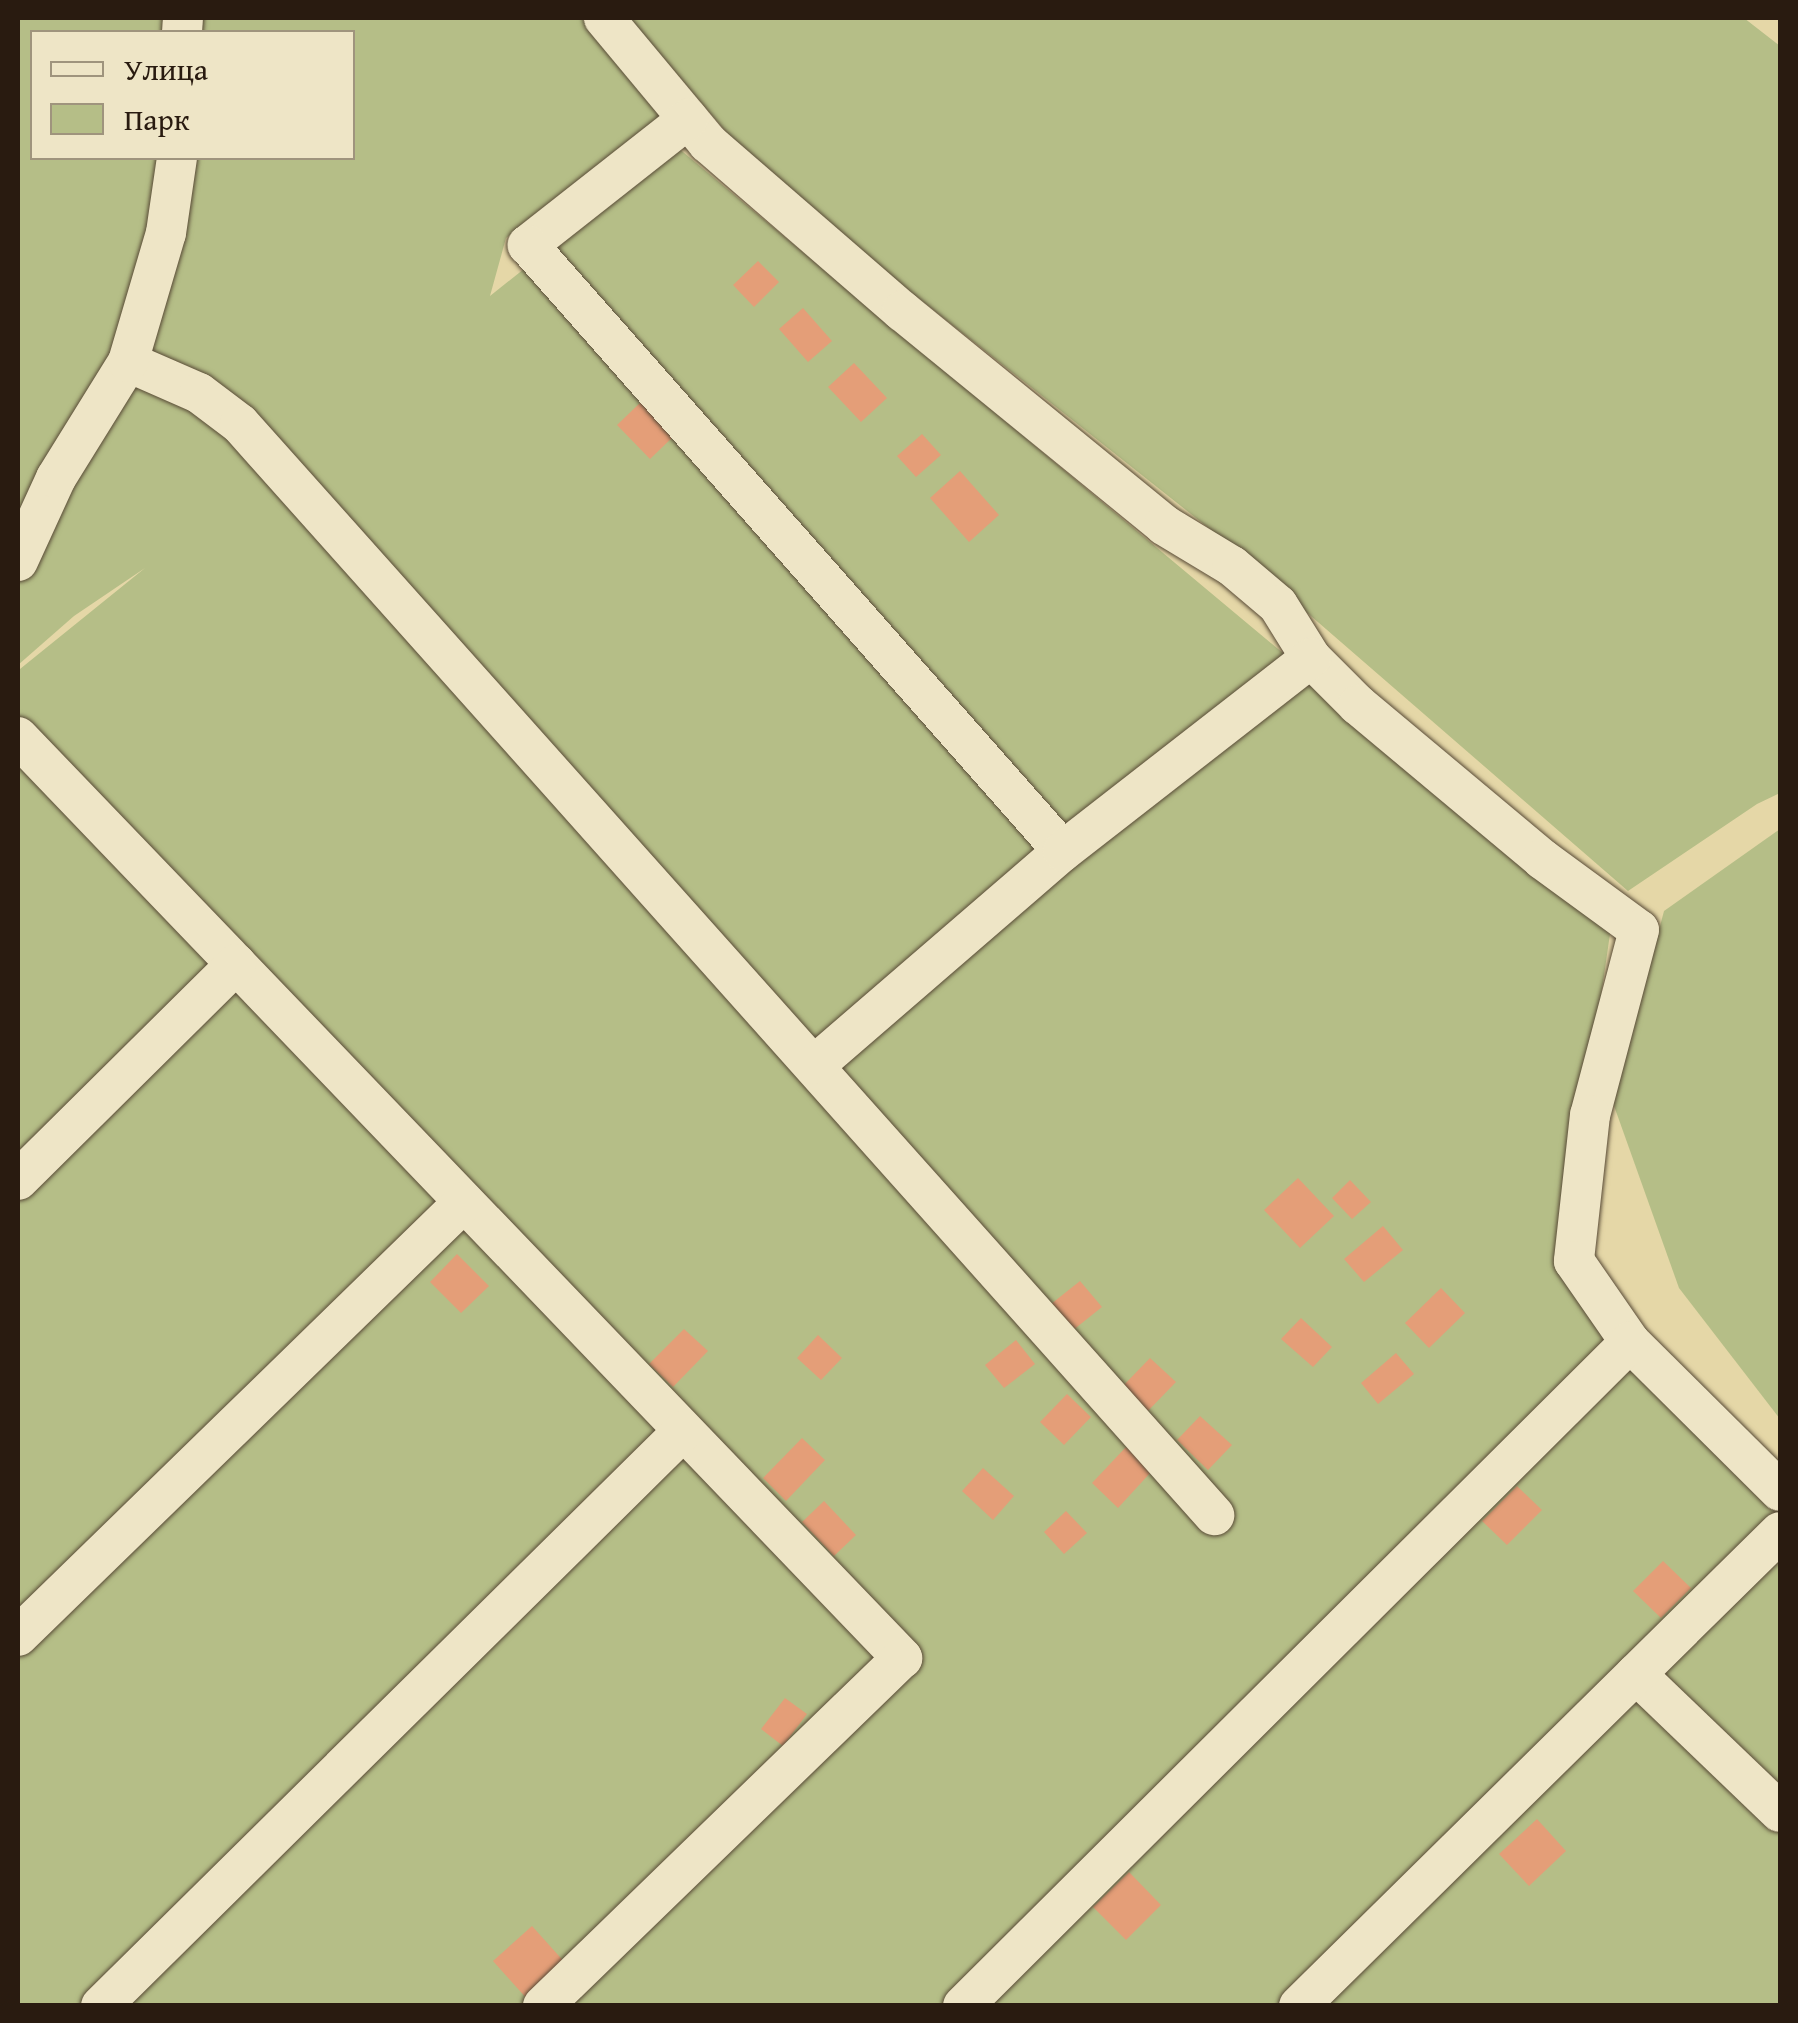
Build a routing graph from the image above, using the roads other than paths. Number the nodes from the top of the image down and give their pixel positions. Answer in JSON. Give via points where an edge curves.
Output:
{"nodes":[{"id":1,"x":604,"y":18,"type":"edge"},
{"id":2,"x":688,"y":119,"type":"junction"},
{"id":3,"x":177,"y":160,"type":"edge"},
{"id":4,"x":128,"y":362,"type":"junction"},
{"id":5,"x":18,"y":561,"type":"edge"},
{"id":6,"x":1311,"y":658,"type":"junction"},
{"id":7,"x":18,"y":737,"type":"edge"},
{"id":8,"x":1064,"y":850,"type":"junction"},
{"id":9,"x":236,"y":964,"type":"junction"},
{"id":10,"x":816,"y":1064,"type":"junction"},
{"id":11,"x":18,"y":1180,"type":"edge"},
{"id":12,"x":464,"y":1202,"type":"junction"},
{"id":13,"x":1630,"y":1342,"type":"junction"},
{"id":14,"x":683,"y":1430,"type":"junction"},
{"id":15,"x":1780,"y":1491,"type":"edge"},
{"id":16,"x":1214,"y":1514,"type":"dead end"},
{"id":17,"x":1780,"y":1532,"type":"edge"},
{"id":18,"x":18,"y":1636,"type":"edge"},
{"id":19,"x":1636,"y":1674,"type":"junction"},
{"id":20,"x":1780,"y":1812,"type":"edge"},
{"id":21,"x":101,"y":2006,"type":"edge"},
{"id":22,"x":544,"y":2006,"type":"edge"},
{"id":23,"x":963,"y":2006,"type":"edge"},
{"id":24,"x":1299,"y":2006,"type":"edge"}],
"edges":[{"from":1,"to":2,"type":"street"},
{"from":2,"to":6,"type":"street","via":[[902,311],[1164,525],[1244,576],[1278,606]]},
{"from":2,"to":8,"type":"street","via":[[528,245]]},
{"from":3,"to":4,"type":"street","via":[[166,234]]},
{"from":4,"to":5,"type":"street","via":[[56,478]]},
{"from":4,"to":10,"type":"street","via":[[199,393],[240,424]]},
{"from":6,"to":8,"type":"street"},
{"from":6,"to":13,"type":"street","via":[[1358,706],[1542,859],[1639,930],[1590,1115],[1574,1260]]},
{"from":7,"to":9,"type":"street"},
{"from":8,"to":10,"type":"street"},
{"from":9,"to":11,"type":"street"},
{"from":9,"to":12,"type":"street"},
{"from":10,"to":16,"type":"street"},
{"from":12,"to":14,"type":"street"},
{"from":12,"to":18,"type":"street"},
{"from":13,"to":15,"type":"street"},
{"from":13,"to":23,"type":"street"},
{"from":14,"to":21,"type":"street"},
{"from":14,"to":22,"type":"street","via":[[902,1658]]},
{"from":17,"to":19,"type":"street"},
{"from":19,"to":20,"type":"street"},
{"from":19,"to":24,"type":"street"}]}
